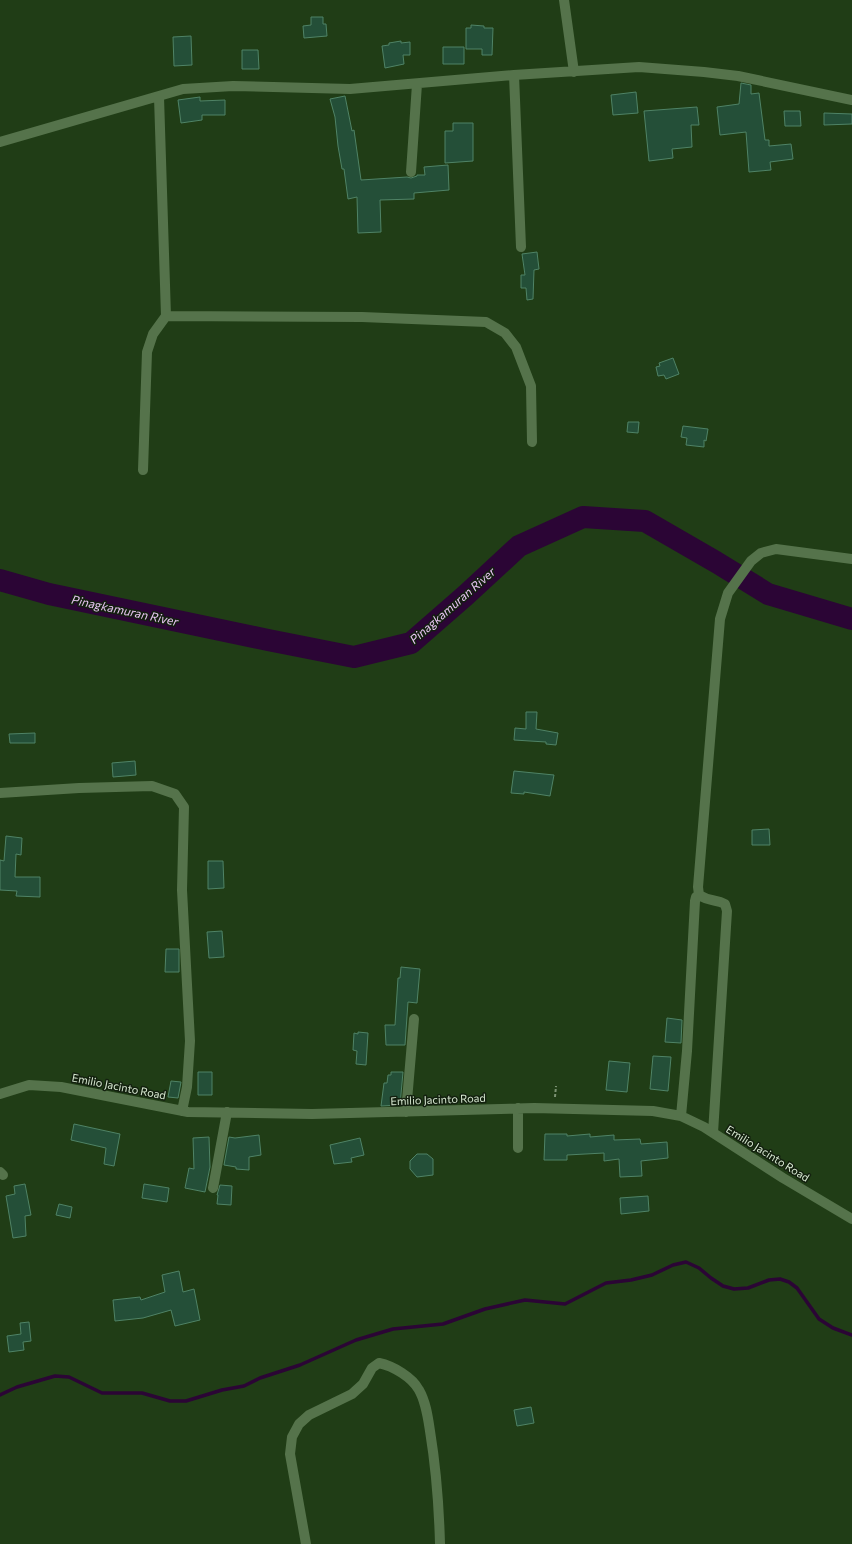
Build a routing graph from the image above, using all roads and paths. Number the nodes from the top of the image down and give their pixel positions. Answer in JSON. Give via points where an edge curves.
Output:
{"nodes":[{"id":1,"x":564,"y":0,"type":"edge"},
{"id":2,"x":574,"y":72,"type":"junction"},
{"id":3,"x":514,"y":75,"type":"junction"},
{"id":4,"x":417,"y":84,"type":"junction"},
{"id":5,"x":159,"y":97,"type":"junction"},
{"id":6,"x":852,"y":100,"type":"edge"},
{"id":7,"x":0,"y":142,"type":"edge"},
{"id":8,"x":411,"y":172,"type":"dead end"},
{"id":9,"x":520,"y":247,"type":"dead end"},
{"id":10,"x":166,"y":316,"type":"junction"},
{"id":11,"x":532,"y":442,"type":"dead end"},
{"id":12,"x":143,"y":470,"type":"dead end"},
{"id":13,"x":852,"y":559,"type":"edge"},
{"id":14,"x":0,"y":793,"type":"edge"},
{"id":15,"x":700,"y":895,"type":"junction"},
{"id":16,"x":414,"y":1020,"type":"dead end"},
{"id":17,"x":0,"y":1094,"type":"edge"},
{"id":18,"x":518,"y":1108,"type":"junction"},
{"id":19,"x":182,"y":1111,"type":"junction"},
{"id":20,"x":227,"y":1112,"type":"junction"},
{"id":21,"x":406,"y":1112,"type":"junction"},
{"id":22,"x":682,"y":1116,"type":"junction"},
{"id":23,"x":713,"y":1133,"type":"junction"},
{"id":24,"x":518,"y":1148,"type":"dead end"},
{"id":25,"x":213,"y":1188,"type":"dead end"},
{"id":26,"x":852,"y":1219,"type":"edge"},
{"id":27,"x":306,"y":1544,"type":"edge"},
{"id":28,"x":440,"y":1544,"type":"edge"}],
"edges":[{"from":1,"to":2,"type":"street"},
{"from":2,"to":3,"type":"street"},
{"from":2,"to":6,"type":"street","via":[[639,68],[704,72],[738,76]]},
{"from":3,"to":4,"type":"street"},
{"from":3,"to":9,"type":"street"},
{"from":4,"to":5,"type":"street","via":[[350,90],[233,86],[183,90]]},
{"from":4,"to":8,"type":"street"},
{"from":5,"to":7,"type":"street"},
{"from":5,"to":10,"type":"street"},
{"from":10,"to":11,"type":"street","via":[[362,317],[486,322],[505,333],[516,348],[531,386]]},
{"from":10,"to":12,"type":"street","via":[[153,334],[147,352]]},
{"from":13,"to":15,"type":"street","via":[[776,548],[761,553],[751,561],[728,593],[720,619],[698,887]]},
{"from":14,"to":19,"type":"street","via":[[152,786],[175,794],[184,807],[182,890],[190,1041],[187,1087]]},
{"from":15,"to":22,"type":"street","via":[[695,901]]},
{"from":15,"to":23,"type":"street","via":[[711,901],[720,901],[725,904],[727,911]]},
{"from":16,"to":21,"type":"street"},
{"from":17,"to":19,"type":"street","name":"Emilio Jacinto Road","via":[[29,1085],[61,1087]]},
{"from":18,"to":21,"type":"street","name":"Emilio Jacinto Road"},
{"from":18,"to":22,"type":"street","name":"Emilio Jacinto Road","via":[[653,1111]]},
{"from":18,"to":24,"type":"street"},
{"from":19,"to":20,"type":"street","name":"Emilio Jacinto Road"},
{"from":20,"to":21,"type":"street","name":"Emilio Jacinto Road"},
{"from":20,"to":25,"type":"street"},
{"from":22,"to":23,"type":"street","name":"Emilio Jacinto Road"},
{"from":23,"to":26,"type":"street","name":"Emilio Jacinto Road"},
{"from":27,"to":28,"type":"street","via":[[290,1454],[292,1437],[299,1424],[309,1415],[352,1394],[379,1363],[390,1365],[419,1389],[427,1414],[434,1458]]}]}
